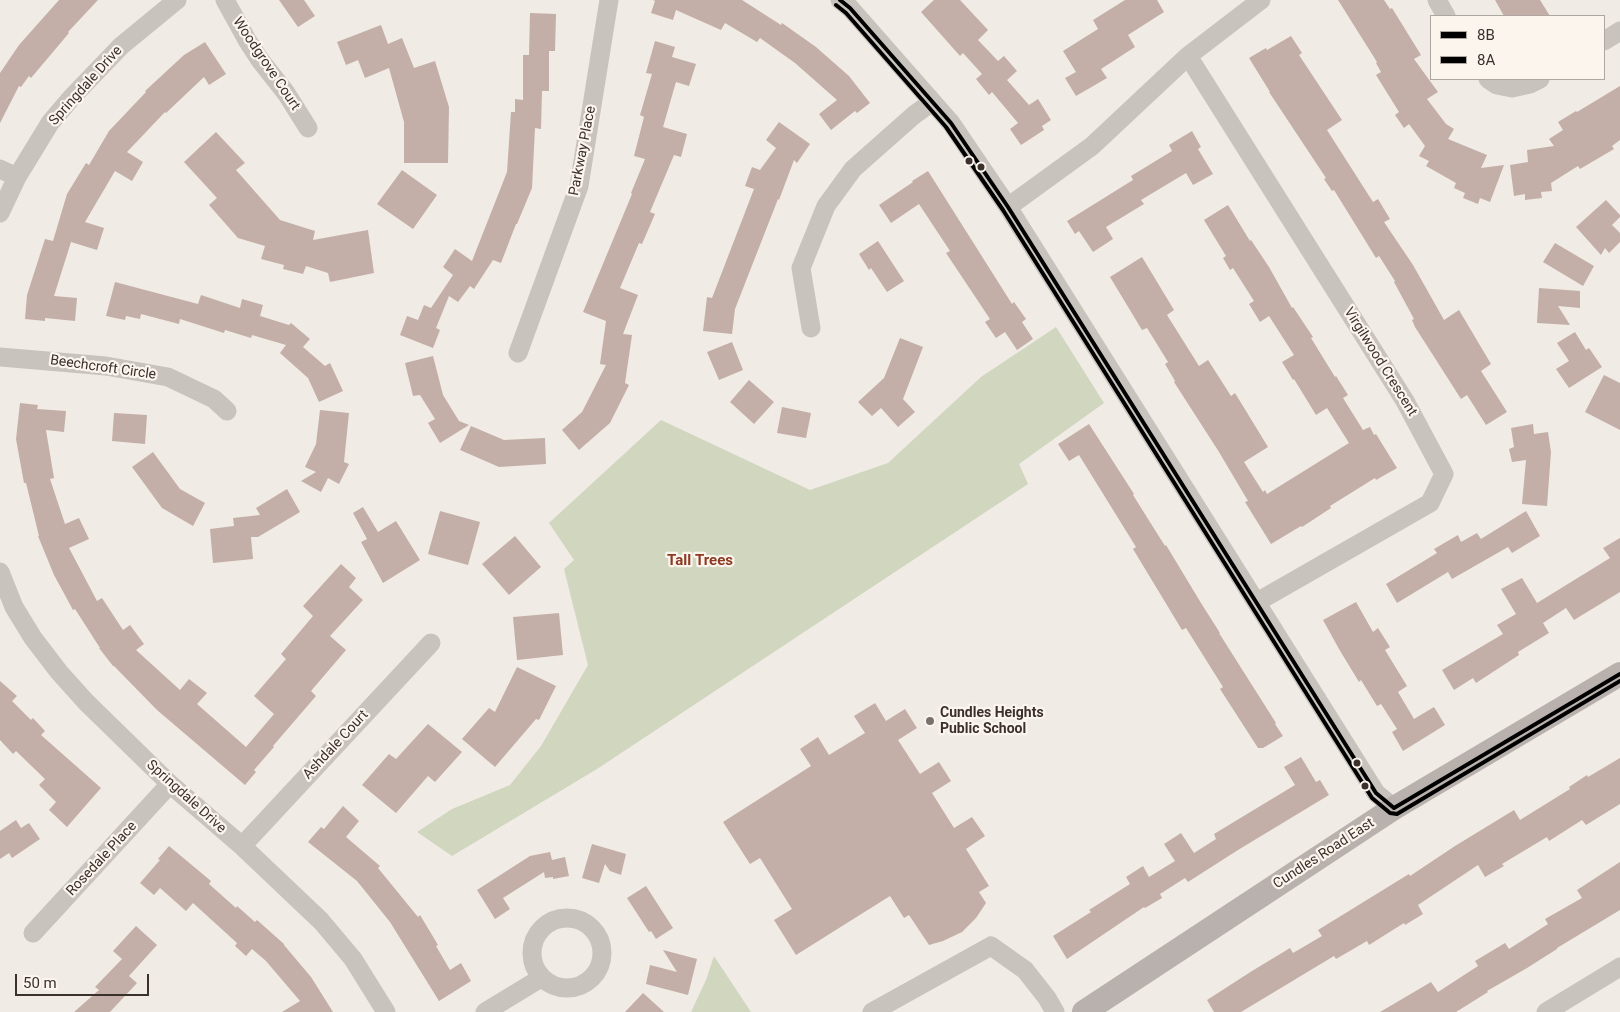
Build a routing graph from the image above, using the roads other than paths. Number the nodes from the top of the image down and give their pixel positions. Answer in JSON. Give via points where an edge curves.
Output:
{"nodes":[{"id":1,"x":177,"y":0,"type":"edge"},
{"id":2,"x":225,"y":0,"type":"edge"},
{"id":3,"x":609,"y":0,"type":"edge"},
{"id":4,"x":1261,"y":0,"type":"edge"},
{"id":5,"x":1437,"y":0,"type":"edge"},
{"id":6,"x":852,"y":3,"type":"edge"},
{"id":7,"x":1445,"y":15,"type":"edge"},
{"id":8,"x":1620,"y":31,"type":"edge"},
{"id":9,"x":1605,"y":40,"type":"edge"},
{"id":10,"x":1188,"y":56,"type":"junction"},
{"id":11,"x":1490,"y":80,"type":"edge"},
{"id":12,"x":1538,"y":80,"type":"edge"},
{"id":13,"x":932,"y":102,"type":"junction"},
{"id":14,"x":308,"y":128,"type":"dead end"},
{"id":15,"x":0,"y":169,"type":"edge"},
{"id":16,"x":17,"y":177,"type":"junction"},
{"id":17,"x":1008,"y":207,"type":"junction"},
{"id":18,"x":0,"y":213,"type":"edge"},
{"id":19,"x":811,"y":328,"type":"dead end"},
{"id":20,"x":518,"y":353,"type":"dead end"},
{"id":21,"x":0,"y":357,"type":"edge"},
{"id":22,"x":227,"y":411,"type":"dead end"},
{"id":23,"x":0,"y":572,"type":"edge"},
{"id":24,"x":1257,"y":602,"type":"junction"},
{"id":25,"x":7,"y":613,"type":"edge"},
{"id":26,"x":431,"y":643,"type":"dead end"},
{"id":27,"x":1620,"y":674,"type":"edge"},
{"id":28,"x":170,"y":784,"type":"junction"},
{"id":29,"x":1394,"y":808,"type":"junction"},
{"id":30,"x":242,"y":846,"type":"junction"},
{"id":31,"x":33,"y":933,"type":"dead end"},
{"id":32,"x":1620,"y":967,"type":"edge"},
{"id":33,"x":541,"y":978,"type":"dead end"},
{"id":34,"x":386,"y":1012,"type":"edge"},
{"id":35,"x":485,"y":1012,"type":"edge"},
{"id":36,"x":872,"y":1012,"type":"edge"},
{"id":37,"x":1055,"y":1012,"type":"edge"},
{"id":38,"x":1084,"y":1012,"type":"edge"},
{"id":39,"x":1546,"y":1012,"type":"edge"}],
"edges":[{"from":1,"to":16,"type":"street","name":"Springdale Drive","via":[[121,46],[72,97],[50,124]]},
{"from":2,"to":14,"type":"street","name":"Woodgrove Court","via":[[247,40]]},
{"from":3,"to":20,"type":"street","name":"Parkway Place","via":[[579,186]]},
{"from":4,"to":10,"type":"street"},
{"from":5,"to":7,"type":"street"},
{"from":6,"to":13,"type":"street"},
{"from":8,"to":9,"type":"street"},
{"from":10,"to":17,"type":"street","via":[[1092,146]]},
{"from":10,"to":24,"type":"street","name":"Virgilwood Crescent","via":[[1405,401],[1444,474],[1430,503]]},
{"from":11,"to":12,"type":"street","via":[[1512,88]]},
{"from":13,"to":17,"type":"street","via":[[951,123]]},
{"from":13,"to":19,"type":"street","via":[[853,169],[826,206],[801,268]]},
{"from":15,"to":16,"type":"street"},
{"from":16,"to":18,"type":"street","name":"Springdale Drive"},
{"from":17,"to":24,"type":"street"},
{"from":21,"to":22,"type":"street","name":"Beechcroft Circle","via":[[106,366],[168,377],[214,400]]},
{"from":23,"to":25,"type":"street","name":"Springdale Drive"},
{"from":24,"to":29,"type":"street","via":[[1376,794]]},
{"from":25,"to":28,"type":"street","name":"Springdale Drive","via":[[34,638],[86,702]]},
{"from":26,"to":30,"type":"street","name":"Ashdale Court"},
{"from":27,"to":29,"type":"main road","name":"Cundles Road East"},
{"from":28,"to":30,"type":"street","name":"Springdale Drive"},
{"from":28,"to":31,"type":"street","name":"Rosedale Place"},
{"from":29,"to":38,"type":"main road","name":"Cundles Road East"},
{"from":30,"to":34,"type":"street","name":"Springdale Drive","via":[[321,921],[353,960]]},
{"from":32,"to":39,"type":"street"},
{"from":33,"to":35,"type":"street"},
{"from":36,"to":37,"type":"street","via":[[991,946],[1025,970]]}]}
